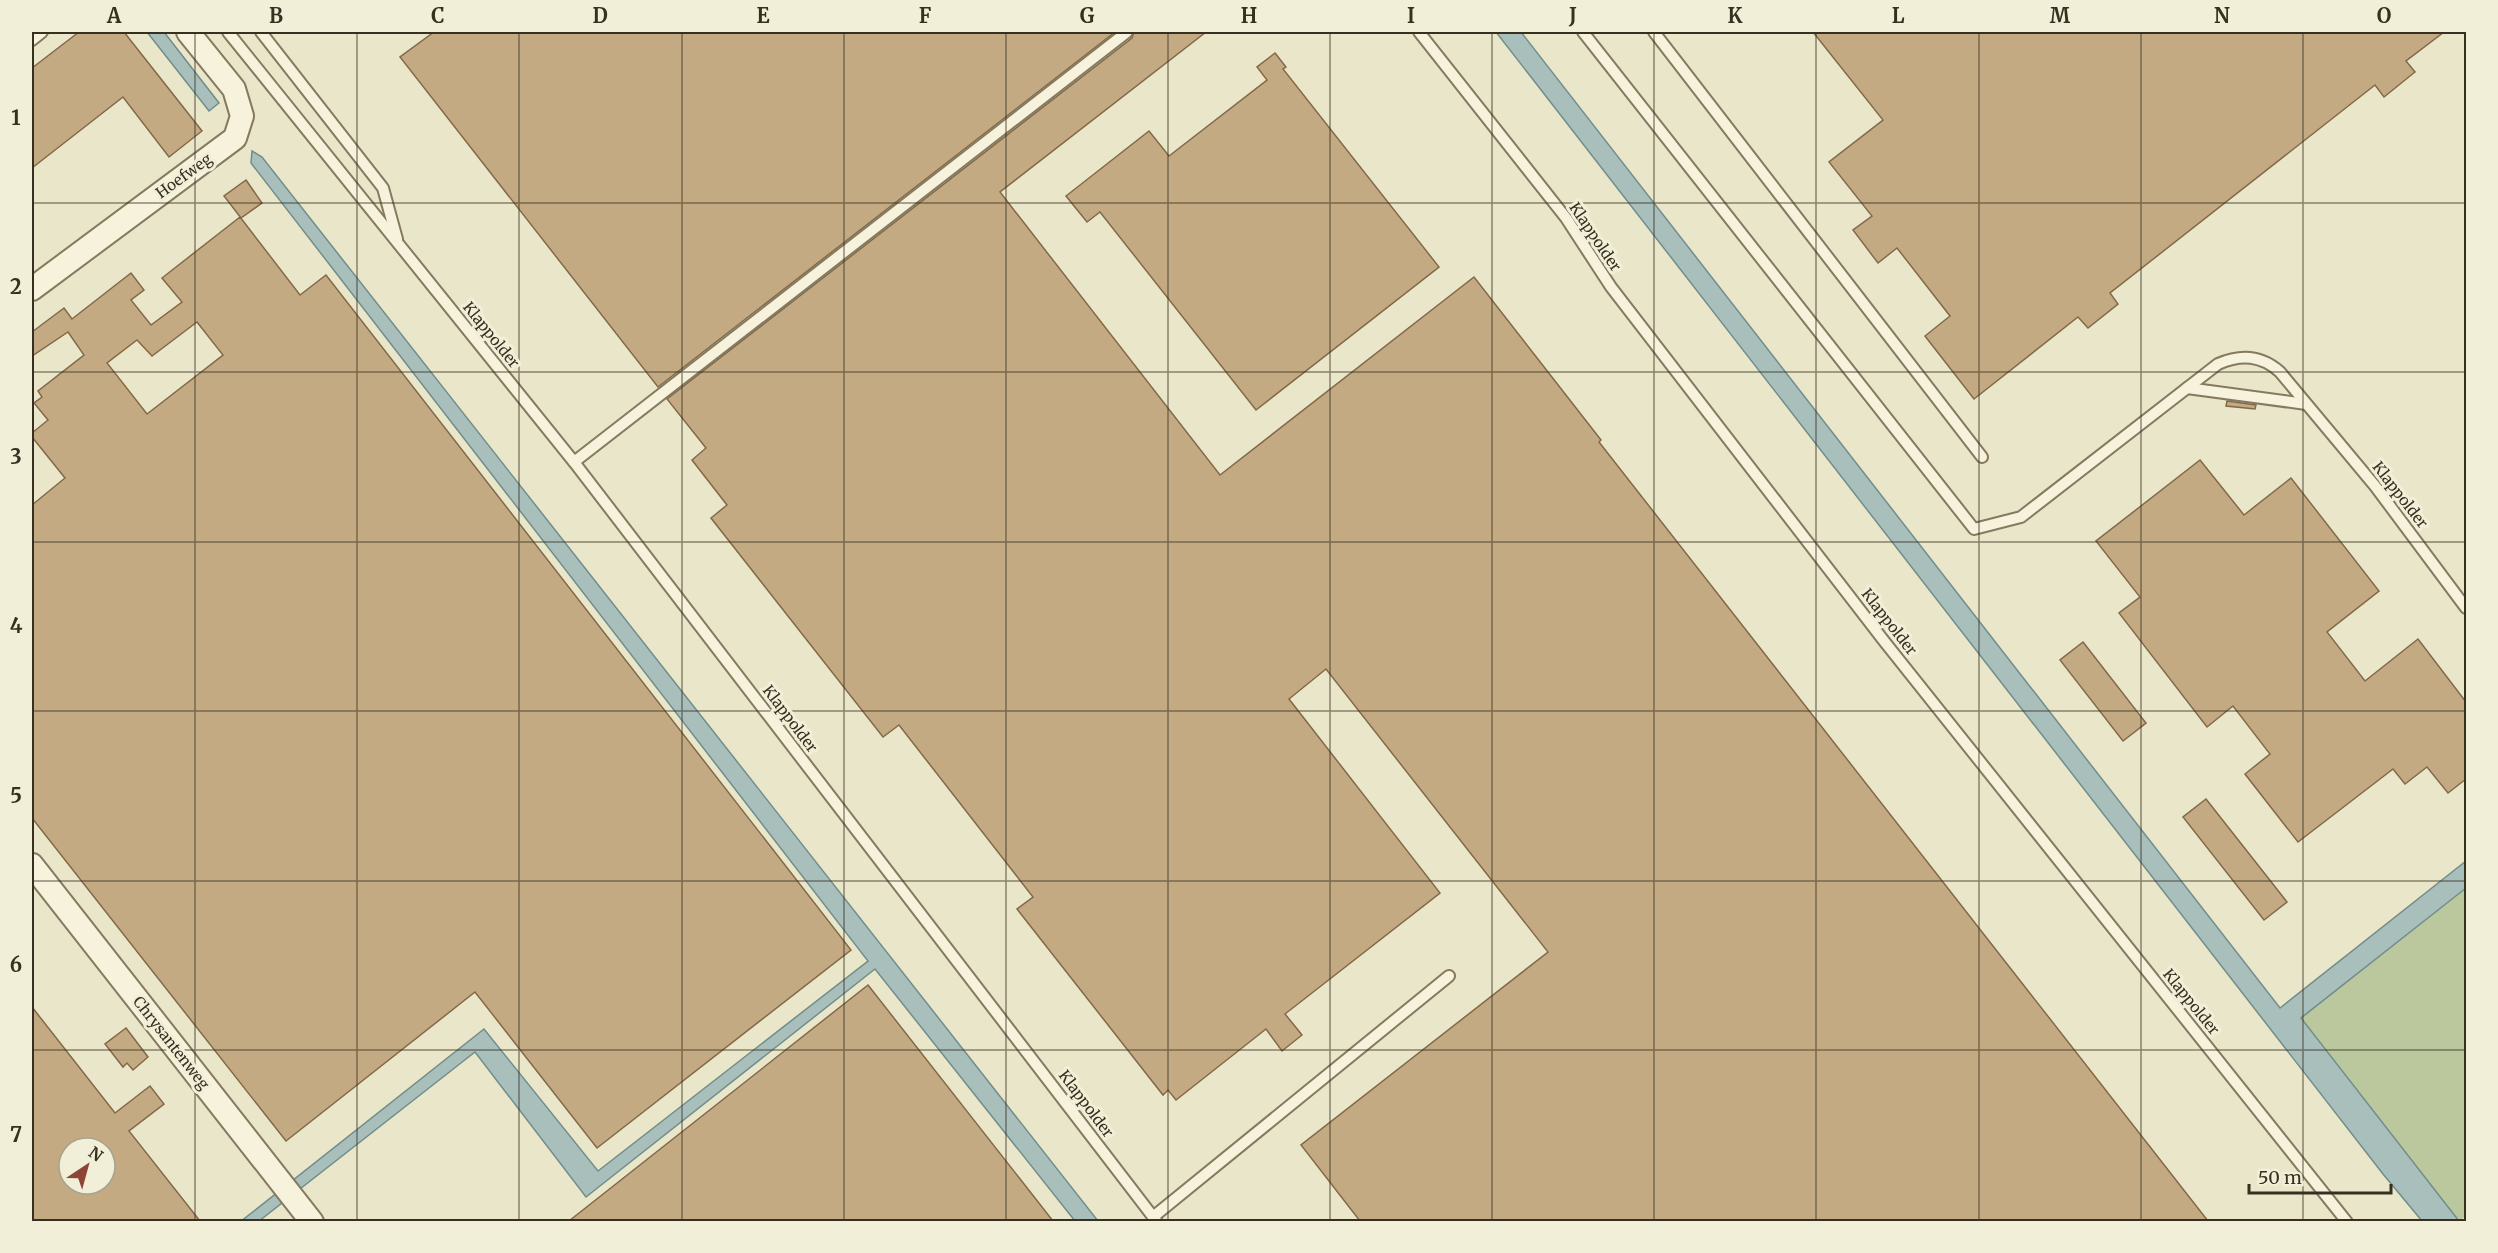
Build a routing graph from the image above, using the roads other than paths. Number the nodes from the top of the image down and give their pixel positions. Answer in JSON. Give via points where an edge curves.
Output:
{"nodes":[{"id":1,"x":42,"y":32,"type":"edge"},
{"id":2,"x":188,"y":32,"type":"edge"},
{"id":3,"x":228,"y":32,"type":"edge"},
{"id":4,"x":261,"y":32,"type":"edge"},
{"id":5,"x":1127,"y":32,"type":"edge"},
{"id":6,"x":1419,"y":32,"type":"edge"},
{"id":7,"x":1583,"y":32,"type":"edge"},
{"id":8,"x":1654,"y":32,"type":"edge"},
{"id":9,"x":32,"y":40,"type":"edge"},
{"id":10,"x":398,"y":242,"type":"junction"},
{"id":11,"x":32,"y":289,"type":"edge"},
{"id":12,"x":2187,"y":388,"type":"junction"},
{"id":13,"x":2306,"y":404,"type":"junction"},
{"id":14,"x":1982,"y":457,"type":"dead end"},
{"id":15,"x":574,"y":462,"type":"junction"},
{"id":16,"x":2466,"y":608,"type":"edge"},
{"id":17,"x":32,"y":865,"type":"edge"},
{"id":18,"x":1449,"y":976,"type":"dead end"},
{"id":19,"x":1155,"y":1219,"type":"edge"},
{"id":20,"x":312,"y":1221,"type":"edge"},
{"id":21,"x":2347,"y":1221,"type":"edge"}],
"edges":[{"from":1,"to":9,"type":"lane"},
{"from":2,"to":11,"type":"street","name":"Hoefweg","via":[[234,89],[242,116],[235,138]]},
{"from":3,"to":10,"type":"lane","name":"Klappolder"},
{"from":4,"to":10,"type":"lane","name":"Klappolder","via":[[383,188]]},
{"from":5,"to":15,"type":"lane"},
{"from":6,"to":21,"type":"lane","name":"Klappolder","via":[[1566,218],[1611,287],[1884,641]]},
{"from":7,"to":12,"type":"lane","name":"Klappolder","via":[[1974,529],[2021,517]]},
{"from":8,"to":14,"type":"lane"},
{"from":10,"to":15,"type":"lane","name":"Klappolder"},
{"from":12,"to":13,"type":"lane"},
{"from":12,"to":13,"type":"lane","name":"Klappolder","via":[[2218,364],[2241,356],[2253,357],[2274,367]]},
{"from":13,"to":16,"type":"lane","name":"Klappolder","via":[[2375,486]]},
{"from":15,"to":19,"type":"lane","name":"Klappolder"},
{"from":17,"to":20,"type":"street","name":"Chrysantenweg"},
{"from":18,"to":19,"type":"lane","name":"Klappolder"}]}
